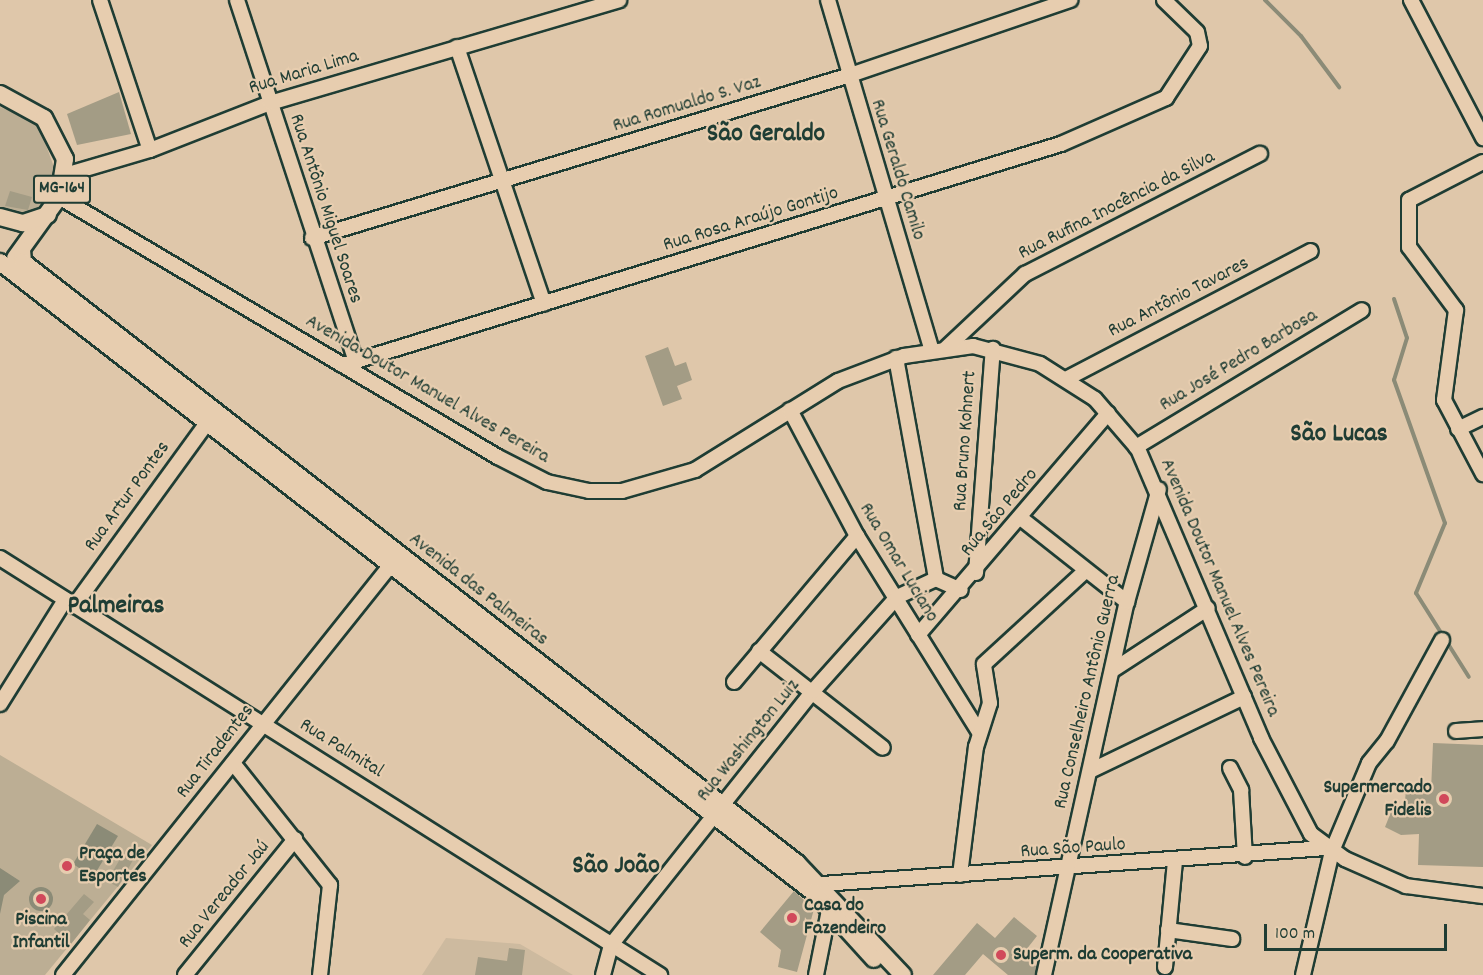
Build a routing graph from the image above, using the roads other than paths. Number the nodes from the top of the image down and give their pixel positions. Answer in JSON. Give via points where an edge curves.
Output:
{"nodes":[{"id":1,"x":237,"y":0,"type":"edge"},
{"id":2,"x":619,"y":0,"type":"edge"},
{"id":3,"x":828,"y":0,"type":"edge"},
{"id":4,"x":1070,"y":0,"type":"edge"},
{"id":5,"x":1164,"y":0,"type":"edge"},
{"id":6,"x":1412,"y":0,"type":"edge"},
{"id":7,"x":101,"y":3,"type":"edge"},
{"id":8,"x":457,"y":47,"type":"junction"},
{"id":9,"x":847,"y":76,"type":"junction"},
{"id":10,"x":0,"y":94,"type":"edge"},
{"id":11,"x":0,"y":102,"type":"edge"},
{"id":12,"x":20,"y":102,"type":"junction"},
{"id":13,"x":270,"y":103,"type":"junction"},
{"id":14,"x":1483,"y":138,"type":"edge"},
{"id":15,"x":150,"y":150,"type":"junction"},
{"id":16,"x":1260,"y":154,"type":"dead end"},
{"id":17,"x":1483,"y":162,"type":"edge"},
{"id":18,"x":65,"y":176,"type":"junction"},
{"id":19,"x":504,"y":181,"type":"junction"},
{"id":20,"x":59,"y":197,"type":"junction"},
{"id":21,"x":887,"y":200,"type":"junction"},
{"id":22,"x":48,"y":215,"type":"junction"},
{"id":23,"x":0,"y":216,"type":"edge"},
{"id":24,"x":312,"y":238,"type":"junction"},
{"id":25,"x":22,"y":250,"type":"junction"},
{"id":26,"x":1311,"y":251,"type":"dead end"},
{"id":27,"x":2,"y":268,"type":"edge"},
{"id":28,"x":544,"y":304,"type":"junction"},
{"id":29,"x":1362,"y":310,"type":"dead end"},
{"id":30,"x":993,"y":349,"type":"junction"},
{"id":31,"x":938,"y":350,"type":"junction"},
{"id":32,"x":896,"y":358,"type":"junction"},
{"id":33,"x":349,"y":363,"type":"junction"},
{"id":34,"x":1066,"y":379,"type":"junction"},
{"id":35,"x":790,"y":410,"type":"junction"},
{"id":36,"x":1108,"y":413,"type":"junction"},
{"id":37,"x":211,"y":417,"type":"junction"},
{"id":38,"x":1483,"y":417,"type":"edge"},
{"id":39,"x":1458,"y":429,"type":"junction"},
{"id":40,"x":1136,"y":447,"type":"junction"},
{"id":41,"x":1483,"y":474,"type":"edge"},
{"id":42,"x":1158,"y":489,"type":"junction"},
{"id":43,"x":1022,"y":519,"type":"junction"},
{"id":44,"x":856,"y":536,"type":"junction"},
{"id":45,"x":394,"y":560,"type":"junction"},
{"id":46,"x":2,"y":564,"type":"edge"},
{"id":47,"x":1085,"y":571,"type":"junction"},
{"id":48,"x":975,"y":573,"type":"junction"},
{"id":49,"x":936,"y":579,"type":"junction"},
{"id":50,"x":962,"y":590,"type":"junction"},
{"id":51,"x":897,"y":597,"type":"junction"},
{"id":52,"x":1128,"y":602,"type":"junction"},
{"id":53,"x":69,"y":603,"type":"junction"},
{"id":54,"x":1208,"y":608,"type":"junction"},
{"id":55,"x":918,"y":635,"type":"junction"},
{"id":56,"x":1442,"y":640,"type":"dead end"},
{"id":57,"x":759,"y":651,"type":"junction"},
{"id":58,"x":1113,"y":670,"type":"junction"},
{"id":59,"x":735,"y":682,"type":"dead end"},
{"id":60,"x":813,"y":691,"type":"junction"},
{"id":61,"x":1244,"y":697,"type":"junction"},
{"id":62,"x":0,"y":704,"type":"edge"},
{"id":63,"x":264,"y":723,"type":"junction"},
{"id":64,"x":1483,"y":729,"type":"edge"},
{"id":65,"x":1456,"y":731,"type":"dead end"},
{"id":66,"x":979,"y":732,"type":"junction"},
{"id":67,"x":883,"y":748,"type":"dead end"},
{"id":68,"x":233,"y":763,"type":"junction"},
{"id":69,"x":1230,"y":768,"type":"dead end"},
{"id":70,"x":1090,"y":771,"type":"junction"},
{"id":71,"x":718,"y":811,"type":"junction"},
{"id":72,"x":295,"y":839,"type":"junction"},
{"id":73,"x":1329,"y":850,"type":"junction"},
{"id":74,"x":1245,"y":857,"type":"junction"},
{"id":75,"x":1175,"y":862,"type":"junction"},
{"id":76,"x":1068,"y":868,"type":"junction"},
{"id":77,"x":960,"y":875,"type":"junction"},
{"id":78,"x":822,"y":884,"type":"junction"},
{"id":79,"x":1483,"y":896,"type":"edge"},
{"id":80,"x":829,"y":910,"type":"junction"},
{"id":81,"x":1168,"y":930,"type":"junction"},
{"id":82,"x":1232,"y":939,"type":"dead end"},
{"id":83,"x":611,"y":945,"type":"junction"},
{"id":84,"x":1165,"y":967,"type":"dead end"},
{"id":85,"x":63,"y":975,"type":"edge"},
{"id":86,"x":185,"y":975,"type":"edge"},
{"id":87,"x":320,"y":975,"type":"edge"},
{"id":88,"x":603,"y":975,"type":"edge"},
{"id":89,"x":660,"y":975,"type":"edge"},
{"id":90,"x":816,"y":975,"type":"edge"},
{"id":91,"x":888,"y":975,"type":"edge"},
{"id":92,"x":903,"y":975,"type":"edge"},
{"id":93,"x":1044,"y":975,"type":"edge"},
{"id":94,"x":1303,"y":975,"type":"edge"}],
"edges":[{"from":1,"to":13,"type":"street","name":"Rua Antônio Miguel Soares"},
{"from":2,"to":8,"type":"street","name":"Rua Maria Lima"},
{"from":3,"to":9,"type":"street","name":"Rua Geraldo Camilo"},
{"from":4,"to":9,"type":"street","name":"Rua Romualdo S. Vaz"},
{"from":5,"to":21,"type":"street","name":"Rua Rosa Araújo Gontijo","via":[[1197,32],[1200,46],[1166,98],[1061,144]]},
{"from":6,"to":14,"type":"street"},
{"from":7,"to":15,"type":"street"},
{"from":8,"to":13,"type":"street","name":"Rua Maria Lima"},
{"from":8,"to":19,"type":"street"},
{"from":9,"to":19,"type":"street","name":"Rua Romualdo S. Vaz"},
{"from":9,"to":21,"type":"street","name":"Rua Geraldo Camilo"},
{"from":10,"to":12,"type":"main road","number":"MG-164"},
{"from":11,"to":12,"type":"main road"},
{"from":12,"to":18,"type":"main road","number":"MG-164","via":[[54,129]]},
{"from":13,"to":15,"type":"street","name":"Rua Maria Lima"},
{"from":13,"to":24,"type":"street","name":"Rua Antônio Miguel Soares"},
{"from":15,"to":18,"type":"street","name":"Rua Maria Lima"},
{"from":16,"to":31,"type":"street","name":"Rua Rufina Inocência da Silva","via":[[1025,274]]},
{"from":17,"to":39,"type":"street","via":[[1410,200],[1408,247],[1456,310],[1444,400]]},
{"from":18,"to":20,"type":"main road","number":"MG-164"},
{"from":19,"to":24,"type":"street","name":"Rua Romualdo S. Vaz"},
{"from":19,"to":28,"type":"street"},
{"from":20,"to":22,"type":"main road","number":"MG-164"},
{"from":20,"to":33,"type":"street","name":"Avenida Doutor Manuel Alves Pereira"},
{"from":21,"to":28,"type":"street","name":"Rua Rosa Araújo Gontijo"},
{"from":21,"to":31,"type":"street","name":"Rua Geraldo Camilo"},
{"from":22,"to":23,"type":"main road","via":[[23,223]]},
{"from":22,"to":25,"type":"main road","number":"MG-164"},
{"from":24,"to":33,"type":"street","name":"Rua Antônio Miguel Soares"},
{"from":25,"to":27,"type":"main road","number":"MG-164"},
{"from":25,"to":37,"type":"main road","name":"Avenida das Palmeiras","via":[[23,262]]},
{"from":26,"to":34,"type":"street","name":"Rua Antônio Tavares"},
{"from":27,"to":37,"type":"main road","name":"Avenida das Palmeiras"},
{"from":28,"to":33,"type":"street","name":"Rua Rosa Araújo Gontijo"},
{"from":29,"to":40,"type":"street","name":"Rua José Pedro Barbosa"},
{"from":30,"to":31,"type":"street","name":"Avenida Doutor Manuel Alves Pereira"},
{"from":30,"to":34,"type":"street","name":"Avenida Doutor Manuel Alves Pereira","via":[[1023,357]]},
{"from":30,"to":48,"type":"street","name":"Rua Bruno Kohnert"},
{"from":31,"to":32,"type":"street","name":"Avenida Doutor Manuel Alves Pereira"},
{"from":32,"to":35,"type":"street","name":"Avenida Doutor Manuel Alves Pereira","via":[[853,374]]},
{"from":32,"to":49,"type":"street"},
{"from":33,"to":35,"type":"street","name":"Avenida Doutor Manuel Alves Pereira","via":[[527,473],[589,491],[622,491],[695,470]]},
{"from":34,"to":36,"type":"street","name":"Avenida Doutor Manuel Alves Pereira"},
{"from":35,"to":44,"type":"street","name":"Rua Omar Luciano"},
{"from":36,"to":40,"type":"street","name":"Avenida Doutor Manuel Alves Pereira"},
{"from":36,"to":43,"type":"street","name":"Rua São Pedro"},
{"from":37,"to":45,"type":"main road","name":"Avenida das Palmeiras"},
{"from":37,"to":53,"type":"street","name":"Rua Artur Pontes"},
{"from":38,"to":39,"type":"street"},
{"from":39,"to":41,"type":"street"},
{"from":40,"to":42,"type":"street","name":"Avenida Doutor Manuel Alves Pereira"},
{"from":42,"to":52,"type":"street","name":"Rua Conselheiro Antônio Guerra"},
{"from":42,"to":54,"type":"street","name":"Avenida Doutor Manuel Alves Pereira"},
{"from":43,"to":47,"type":"street"},
{"from":43,"to":48,"type":"street","name":"Rua São Pedro"},
{"from":44,"to":51,"type":"street","name":"Rua Omar Luciano"},
{"from":44,"to":57,"type":"street"},
{"from":45,"to":63,"type":"street","name":"Rua Tiradentes"},
{"from":45,"to":71,"type":"main road","name":"Avenida das Palmeiras"},
{"from":46,"to":53,"type":"street","name":"Rua Palmital"},
{"from":47,"to":52,"type":"street"},
{"from":47,"to":66,"type":"street","via":[[988,656],[983,673],[990,703]]},
{"from":48,"to":50,"type":"street","name":"Rua São Pedro"},
{"from":49,"to":50,"type":"street"},
{"from":49,"to":51,"type":"street","name":"Rua Washington Luiz"},
{"from":50,"to":55,"type":"street","name":"Rua São Pedro"},
{"from":51,"to":55,"type":"street","name":"Rua Omar Luciano"},
{"from":51,"to":60,"type":"street","name":"Rua Washington Luiz"},
{"from":52,"to":58,"type":"street","name":"Rua Conselheiro Antônio Guerra"},
{"from":53,"to":62,"type":"street","name":"Rua Artur Pontes"},
{"from":53,"to":63,"type":"street","name":"Rua Palmital"},
{"from":54,"to":58,"type":"street"},
{"from":54,"to":61,"type":"street","name":"Avenida Doutor Manuel Alves Pereira"},
{"from":55,"to":66,"type":"street","name":"Rua Omar Luciano"},
{"from":56,"to":73,"type":"street","via":[[1387,741],[1369,763]]},
{"from":57,"to":59,"type":"street"},
{"from":57,"to":60,"type":"street"},
{"from":58,"to":70,"type":"street","name":"Rua Conselheiro Antônio Guerra"},
{"from":60,"to":67,"type":"street"},
{"from":60,"to":71,"type":"street","name":"Rua Washington Luiz"},
{"from":61,"to":70,"type":"street"},
{"from":61,"to":73,"type":"street","name":"Avenida Doutor Manuel Alves Pereira","via":[[1292,803]]},
{"from":63,"to":68,"type":"street","name":"Rua Tiradentes"},
{"from":63,"to":83,"type":"street","name":"Rua Palmital"},
{"from":64,"to":65,"type":"street"},
{"from":66,"to":77,"type":"street"},
{"from":68,"to":72,"type":"street"},
{"from":68,"to":85,"type":"street","name":"Rua Tiradentes"},
{"from":69,"to":74,"type":"street","via":[[1241,790]]},
{"from":70,"to":76,"type":"street","name":"Rua Conselheiro Antônio Guerra"},
{"from":71,"to":78,"type":"main road","name":"Avenida das Palmeiras"},
{"from":71,"to":80,"type":"main road","name":"Avenida das Palmeiras"},
{"from":71,"to":83,"type":"street","name":"Rua Washington Luiz"},
{"from":72,"to":86,"type":"street","name":"Rua Vereador Jaú"},
{"from":72,"to":87,"type":"street","via":[[330,885]]},
{"from":73,"to":74,"type":"street","name":"Rua São Paulo"},
{"from":73,"to":79,"type":"street","name":"Avenida Doutor Manuel Alves Pereira","via":[[1406,886]]},
{"from":73,"to":94,"type":"street"},
{"from":74,"to":75,"type":"street","name":"Rua São Paulo"},
{"from":75,"to":76,"type":"street","name":"Rua São Paulo"},
{"from":75,"to":81,"type":"street"},
{"from":76,"to":77,"type":"street","name":"Rua São Paulo"},
{"from":76,"to":93,"type":"street","name":"Rua Conselheiro Antônio Guerra"},
{"from":77,"to":78,"type":"street","name":"Rua São Paulo"},
{"from":78,"to":92,"type":"main road","name":"Avenida das Palmeiras"},
{"from":80,"to":90,"type":"street"},
{"from":80,"to":91,"type":"main road","name":"Avenida das Palmeiras"},
{"from":81,"to":82,"type":"street"},
{"from":81,"to":84,"type":"street"},
{"from":83,"to":88,"type":"street","name":"Rua Washington Luiz"},
{"from":83,"to":89,"type":"street","name":"Rua Palmital"}]}
